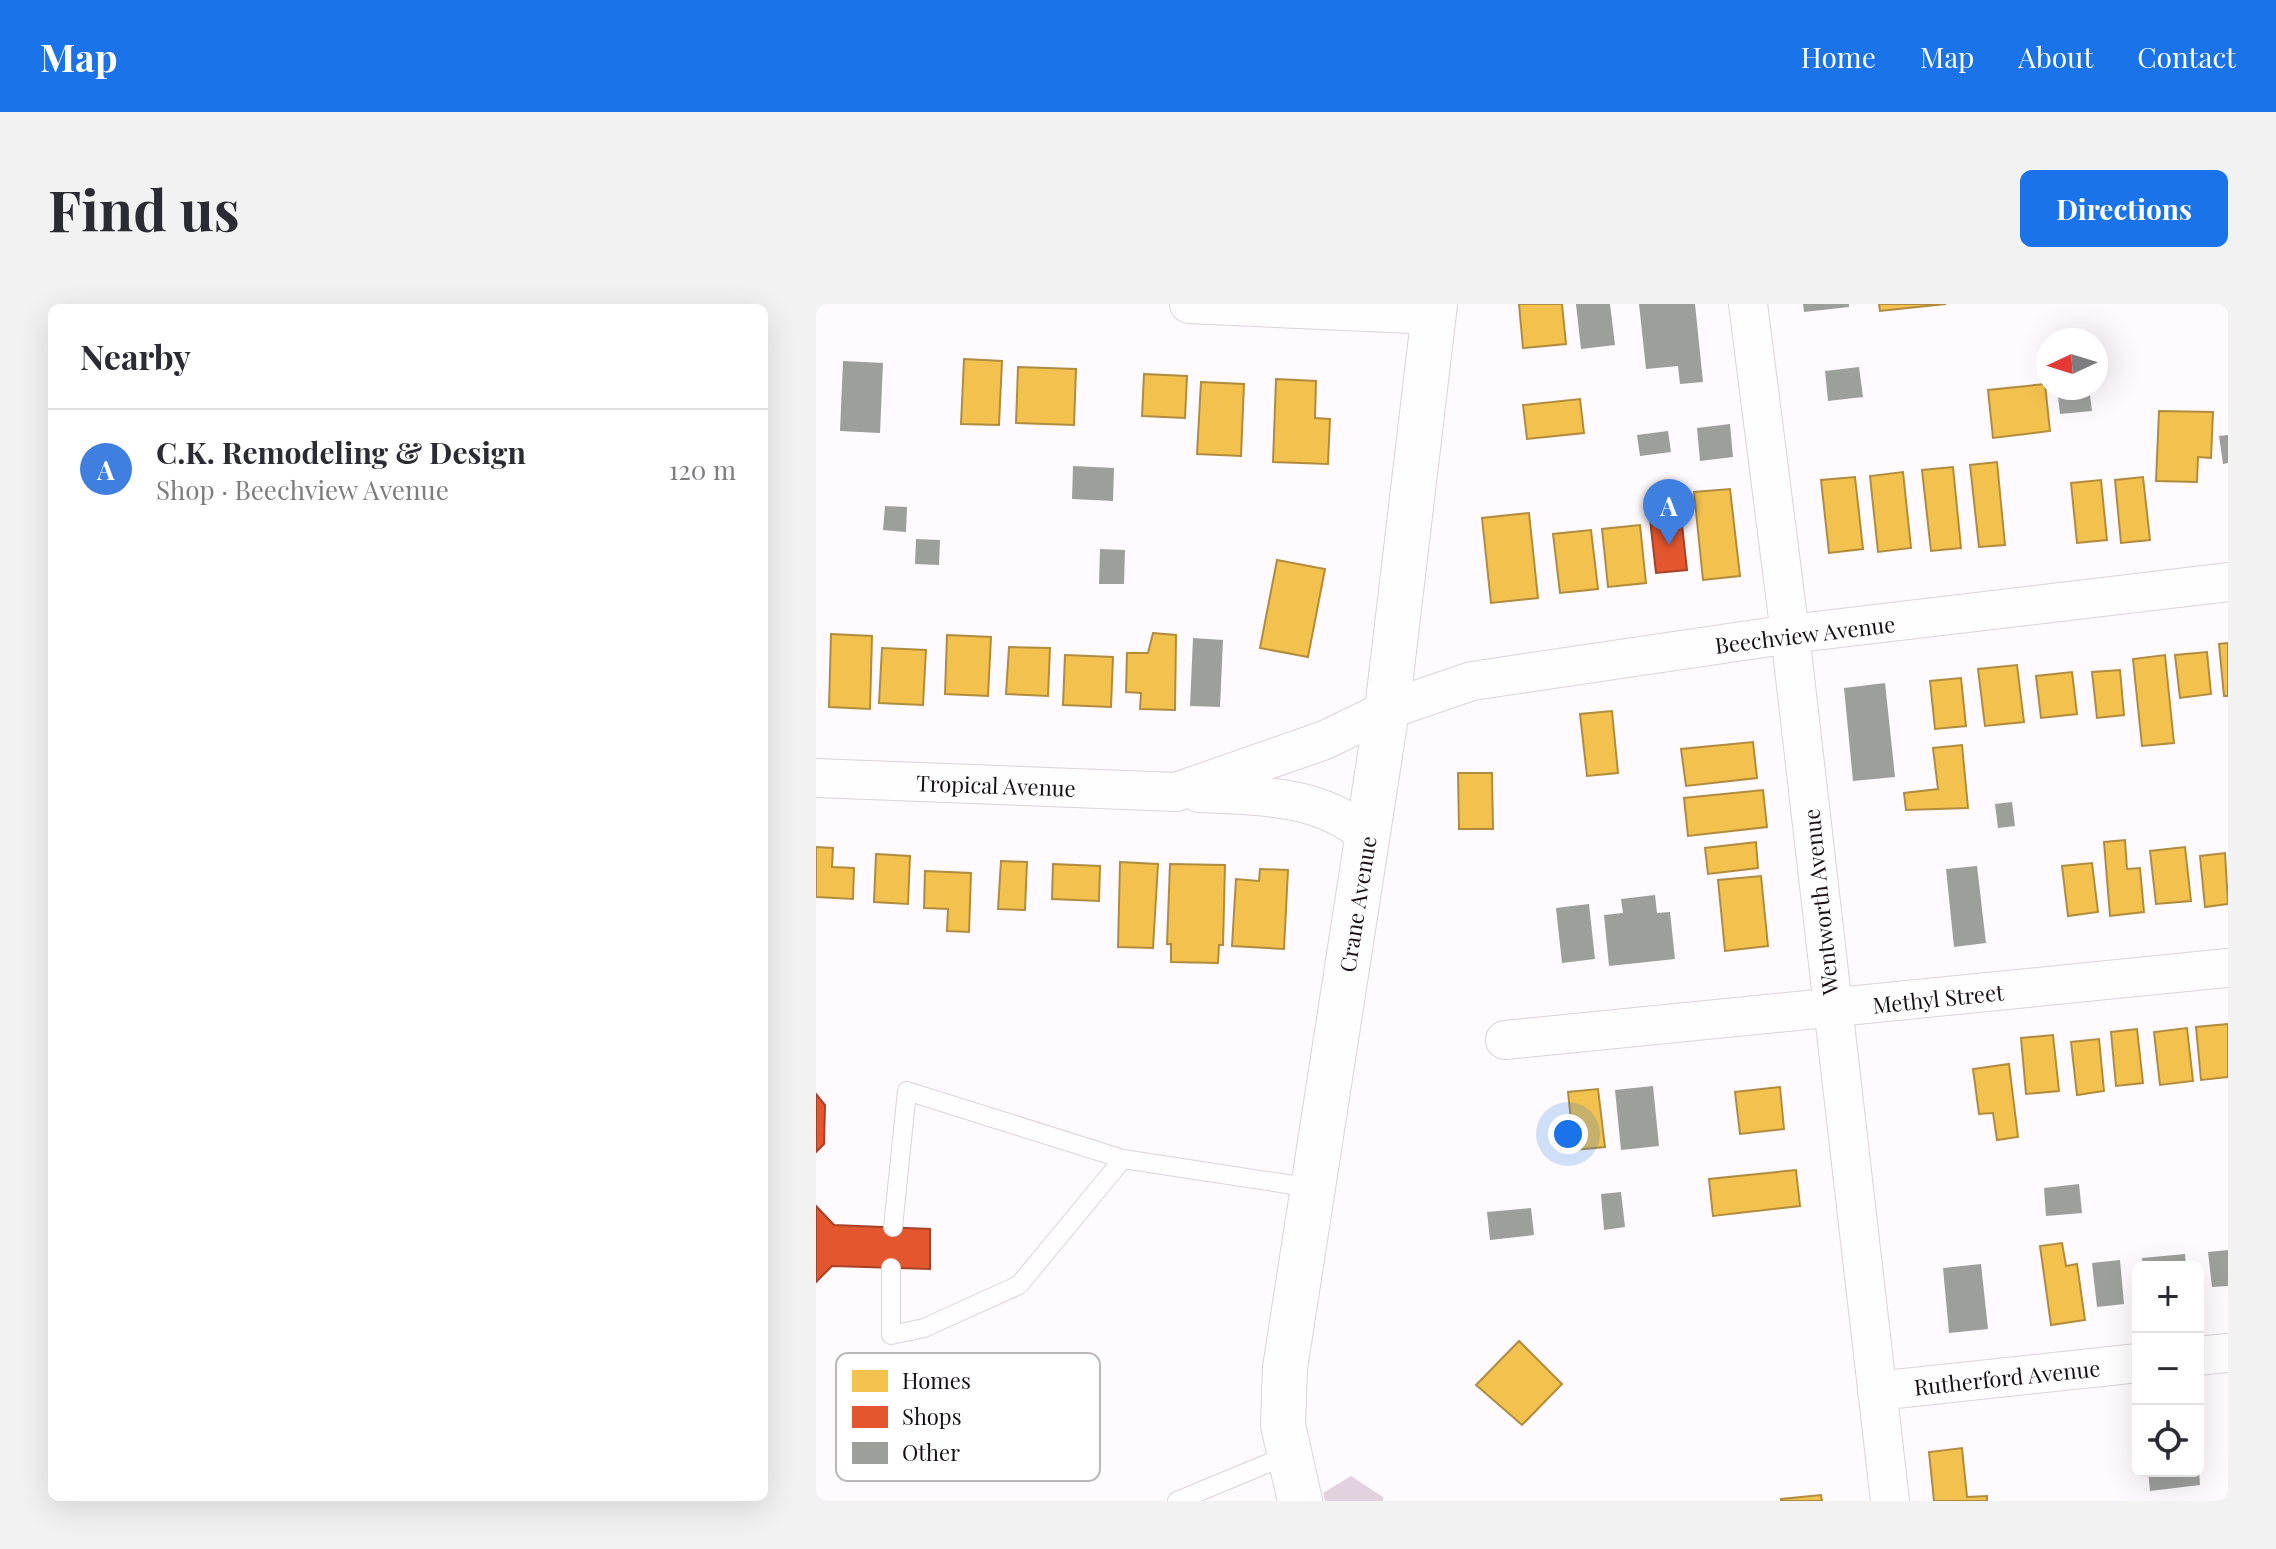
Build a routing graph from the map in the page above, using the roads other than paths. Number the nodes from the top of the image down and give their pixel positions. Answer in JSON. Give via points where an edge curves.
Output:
{"nodes":[{"id":1,"x":1189,"y":304,"type":"edge"},
{"id":2,"x":1748,"y":304,"type":"edge"},
{"id":3,"x":1435,"y":310,"type":"edge"},
{"id":4,"x":2228,"y":582,"type":"edge"},
{"id":5,"x":1790,"y":634,"type":"junction"},
{"id":6,"x":1387,"y":710,"type":"junction"},
{"id":7,"x":816,"y":778,"type":"edge"},
{"id":8,"x":1176,"y":792,"type":"junction"},
{"id":9,"x":1368,"y":836,"type":"junction"},
{"id":10,"x":2228,"y":968,"type":"edge"},
{"id":11,"x":1831,"y":1009,"type":"junction"},
{"id":12,"x":1505,"y":1040,"type":"dead end"},
{"id":13,"x":1123,"y":1159,"type":"junction"},
{"id":14,"x":1313,"y":1188,"type":"junction"},
{"id":15,"x":893,"y":1227,"type":"dead end"},
{"id":16,"x":891,"y":1268,"type":"dead end"},
{"id":17,"x":2228,"y":1353,"type":"edge"},
{"id":18,"x":2204,"y":1355,"type":"edge"},
{"id":19,"x":2132,"y":1364,"type":"edge"},
{"id":20,"x":1877,"y":1391,"type":"junction"},
{"id":21,"x":1288,"y":1455,"type":"junction"},
{"id":22,"x":1177,"y":1501,"type":"edge"},
{"id":23,"x":1300,"y":1501,"type":"edge"},
{"id":24,"x":1890,"y":1501,"type":"edge"}],
"edges":[{"from":1,"to":3,"type":"street"},
{"from":2,"to":5,"type":"street","name":"Wentworth Avenue"},
{"from":3,"to":6,"type":"street","name":"Crane Avenue"},
{"from":4,"to":5,"type":"street","name":"Beechview Avenue"},
{"from":5,"to":6,"type":"street","name":"Beechview Avenue","via":[[1472,681]]},
{"from":5,"to":11,"type":"street","name":"Wentworth Avenue"},
{"from":6,"to":8,"type":"street","name":"Tropical Avenue","via":[[1325,740]]},
{"from":6,"to":9,"type":"street","name":"Crane Avenue"},
{"from":7,"to":8,"type":"street","name":"Tropical Avenue"},
{"from":8,"to":9,"type":"street","name":"Tropical Avenue","via":[[1288,797],[1346,816]]},
{"from":9,"to":14,"type":"street","name":"Crane Avenue"},
{"from":10,"to":11,"type":"street","name":"Methyl Street"},
{"from":11,"to":12,"type":"street","name":"Methyl Street"},
{"from":11,"to":20,"type":"street","name":"Wentworth Avenue"},
{"from":13,"to":14,"type":"lane"},
{"from":13,"to":15,"type":"lane","via":[[907,1091]]},
{"from":13,"to":16,"type":"lane","via":[[1019,1285],[924,1328],[891,1335]]},
{"from":14,"to":21,"type":"street","name":"Crane Avenue","via":[[1285,1368]]},
{"from":17,"to":18,"type":"street"},
{"from":19,"to":20,"type":"street","name":"Rutherford Avenue"},
{"from":20,"to":24,"type":"street","name":"Wentworth Avenue"},
{"from":21,"to":22,"type":"lane"},
{"from":21,"to":23,"type":"street","name":"Crane Avenue"}]}
